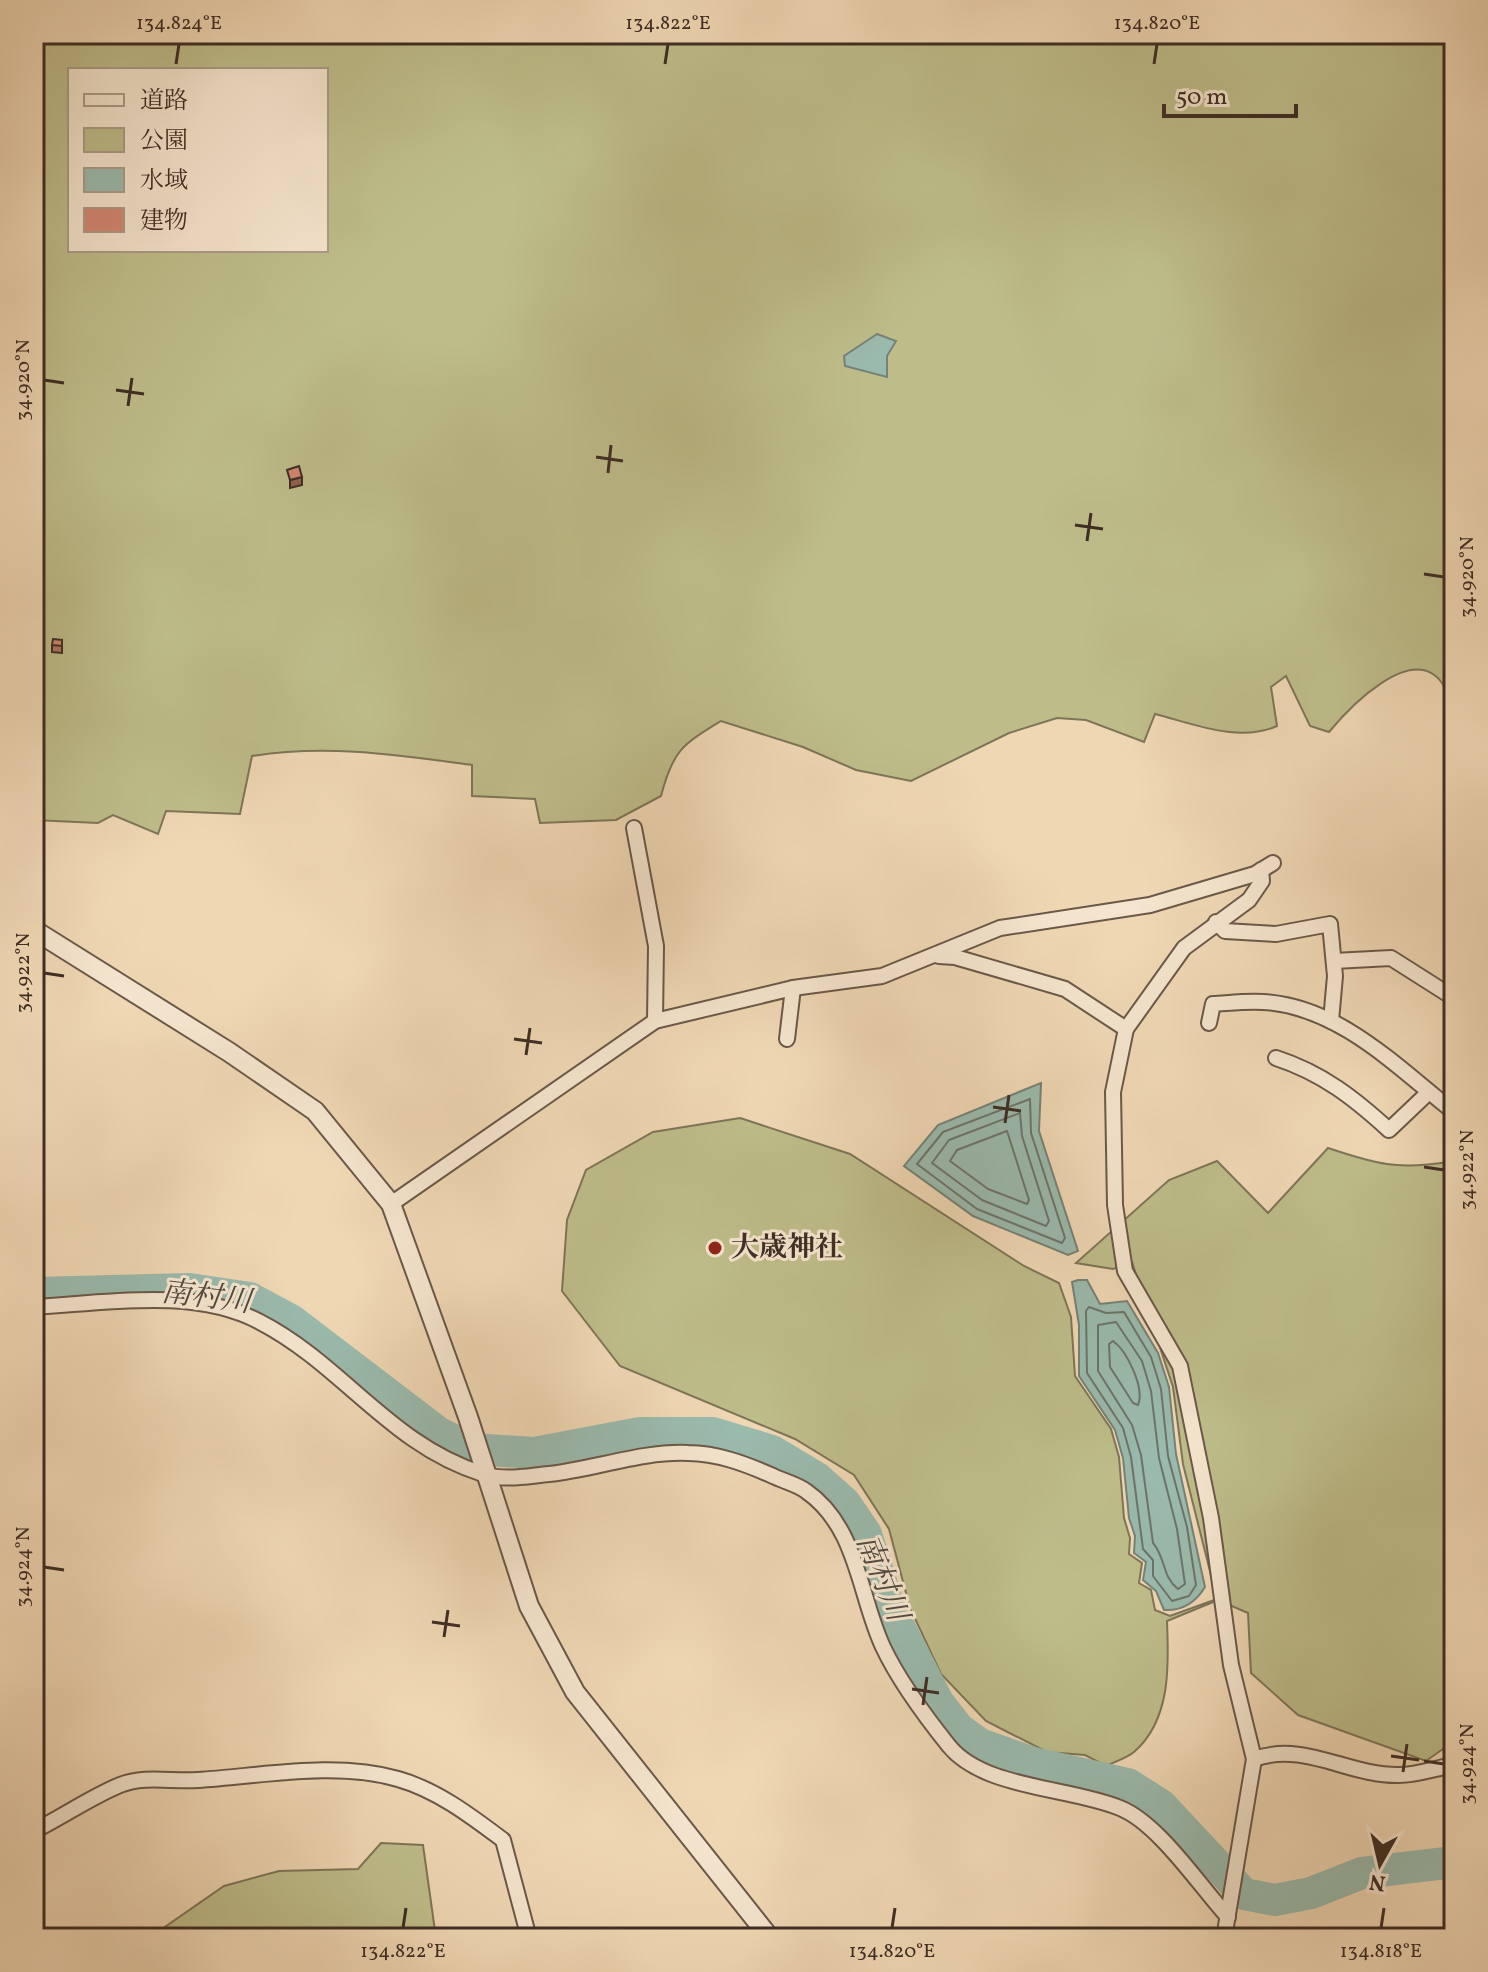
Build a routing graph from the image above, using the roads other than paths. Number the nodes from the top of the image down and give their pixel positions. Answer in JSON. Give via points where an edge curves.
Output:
{"nodes":[{"id":1,"x":634,"y":828,"type":"dead end"},
{"id":2,"x":1216,"y":922,"type":"junction"},
{"id":3,"x":34,"y":930,"type":"edge"},
{"id":4,"x":925,"y":956,"type":"junction"},
{"id":5,"x":1334,"y":961,"type":"junction"},
{"id":6,"x":793,"y":988,"type":"junction"},
{"id":7,"x":1454,"y":998,"type":"edge"},
{"id":8,"x":655,"y":1021,"type":"junction"},
{"id":9,"x":1331,"y":1021,"type":"junction"},
{"id":10,"x":1209,"y":1023,"type":"dead end"},
{"id":11,"x":1126,"y":1029,"type":"junction"},
{"id":12,"x":787,"y":1039,"type":"dead end"},
{"id":13,"x":1276,"y":1058,"type":"dead end"},
{"id":14,"x":1429,"y":1092,"type":"junction"},
{"id":15,"x":1454,"y":1112,"type":"edge"},
{"id":16,"x":391,"y":1204,"type":"junction"},
{"id":17,"x":34,"y":1307,"type":"edge"},
{"id":18,"x":487,"y":1475,"type":"junction"},
{"id":19,"x":1254,"y":1759,"type":"junction"},
{"id":20,"x":1454,"y":1765,"type":"edge"},
{"id":21,"x":34,"y":1831,"type":"edge"},
{"id":22,"x":1228,"y":1917,"type":"junction"},
{"id":23,"x":529,"y":1938,"type":"edge"},
{"id":24,"x":770,"y":1938,"type":"edge"},
{"id":25,"x":1224,"y":1938,"type":"edge"}],
"edges":[{"from":1,"to":8,"type":"street","via":[[656,946]]},
{"from":2,"to":4,"type":"street","via":[[1249,900],[1267,867],[1150,905],[1000,928]]},
{"from":2,"to":5,"type":"street","via":[[1225,931],[1276,934],[1330,924]]},
{"from":2,"to":11,"type":"street","via":[[1184,948]]},
{"from":3,"to":16,"type":"street","via":[[315,1111]]},
{"from":4,"to":6,"type":"street","via":[[882,976]]},
{"from":4,"to":11,"type":"street","via":[[955,957],[1065,989]]},
{"from":5,"to":7,"type":"street","via":[[1391,958]]},
{"from":5,"to":9,"type":"street"},
{"from":6,"to":8,"type":"street"},
{"from":6,"to":12,"type":"street"},
{"from":8,"to":16,"type":"street"},
{"from":9,"to":10,"type":"street","via":[[1265,1002],[1213,1004]]},
{"from":9,"to":14,"type":"street"},
{"from":11,"to":19,"type":"street","via":[[1113,1092],[1112,1145],[1125,1271],[1180,1366],[1211,1518],[1231,1665]]},
{"from":13,"to":14,"type":"street","via":[[1309,1069],[1349,1094],[1389,1130]]},
{"from":14,"to":15,"type":"street"},
{"from":16,"to":18,"type":"street"},
{"from":17,"to":18,"type":"street","via":[[168,1301],[221,1308],[257,1320],[300,1346],[385,1422],[437,1457]]},
{"from":18,"to":22,"type":"street","via":[[562,1473],[688,1453],[741,1462],[806,1491],[832,1518],[862,1575],[883,1646],[951,1749],[999,1777],[1123,1808],[1156,1831]]},
{"from":18,"to":24,"type":"street","via":[[529,1606],[575,1692]]},
{"from":19,"to":20,"type":"street","via":[[1271,1752],[1297,1752],[1399,1775]]},
{"from":19,"to":22,"type":"street"},
{"from":21,"to":23,"type":"street","via":[[119,1785],[139,1780],[255,1772],[397,1778],[431,1792],[503,1840]]},
{"from":22,"to":25,"type":"street"}]}
